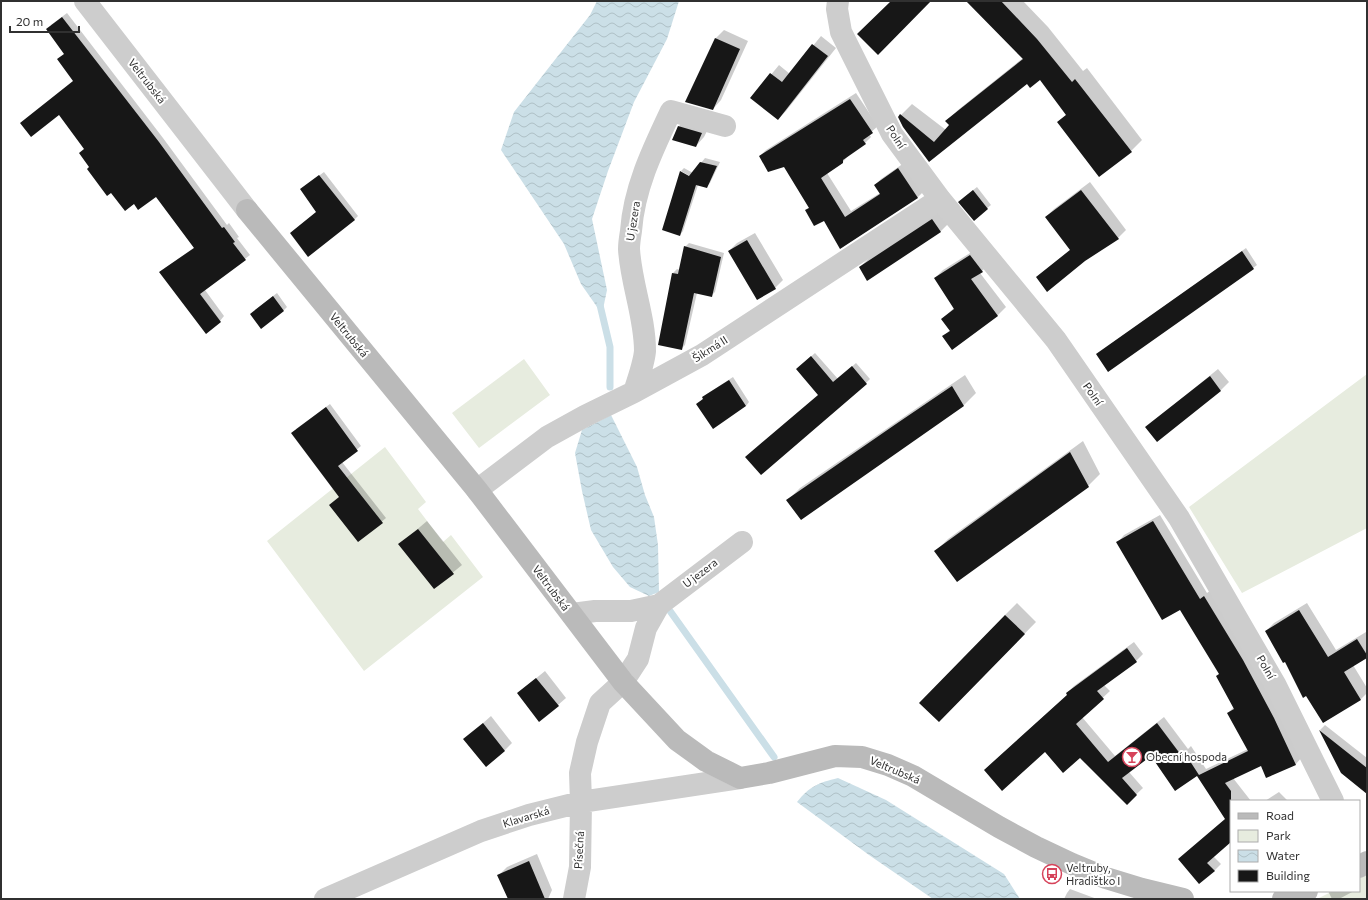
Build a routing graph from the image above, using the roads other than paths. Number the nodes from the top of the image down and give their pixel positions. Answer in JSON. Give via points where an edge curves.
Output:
{"nodes":[{"id":1,"x":86,"y":1,"type":"edge"},
{"id":2,"x":838,"y":1,"type":"edge"},
{"id":3,"x":725,"y":126,"type":"dead end"},
{"id":4,"x":940,"y":199,"type":"junction"},
{"id":5,"x":634,"y":392,"type":"junction"},
{"id":6,"x":476,"y":490,"type":"junction"},
{"id":7,"x":742,"y":542,"type":"dead end"},
{"id":8,"x":659,"y":605,"type":"junction"},
{"id":9,"x":572,"y":614,"type":"junction"},
{"id":10,"x":623,"y":682,"type":"junction"},
{"id":11,"x":740,"y":778,"type":"junction"},
{"id":12,"x":1333,"y":800,"type":"edge"},
{"id":13,"x":581,"y":802,"type":"junction"},
{"id":14,"x":1304,"y":892,"type":"edge"},
{"id":15,"x":325,"y":899,"type":"edge"},
{"id":16,"x":574,"y":899,"type":"edge"},
{"id":17,"x":1183,"y":899,"type":"edge"},
{"id":18,"x":1282,"y":899,"type":"edge"}],
"edges":[{"from":1,"to":6,"type":"street","name":"Veltrubská","via":[[247,210]]},
{"from":2,"to":4,"type":"street","name":"Polní","via":[[841,32],[876,104],[892,134]]},
{"from":3,"to":5,"type":"street","name":"U jezera","via":[[671,111],[640,182],[632,214],[629,248],[633,280],[642,315],[645,352]]},
{"from":4,"to":5,"type":"street","name":"Šikmá II","via":[[702,355]]},
{"from":4,"to":12,"type":"street","name":"Polní","via":[[1056,340],[1178,518],[1275,684]]},
{"from":5,"to":6,"type":"street","name":"Šikmá II","via":[[547,437]]},
{"from":6,"to":9,"type":"street","name":"Veltrubská"},
{"from":7,"to":8,"type":"street","name":"U jezera"},
{"from":8,"to":9,"type":"street","name":"U jezera","via":[[631,611]]},
{"from":8,"to":10,"type":"street","name":"U jezera","via":[[646,628],[638,659]]},
{"from":9,"to":10,"type":"street","name":"Veltrubská"},
{"from":10,"to":11,"type":"street","name":"Veltrubská","via":[[677,740],[706,761]]},
{"from":10,"to":13,"type":"street","name":"Písečná","via":[[600,703],[580,773]]},
{"from":11,"to":13,"type":"street","name":"Klavarská"},
{"from":11,"to":17,"type":"street","name":"Veltrubská","via":[[835,756],[862,757],[913,776],[999,827],[1072,864],[1106,878]]},
{"from":13,"to":15,"type":"street","name":"Klavarská","via":[[481,831]]},
{"from":13,"to":16,"type":"street","name":"Písečná","via":[[580,867]]},
{"from":14,"to":18,"type":"street"}]}
